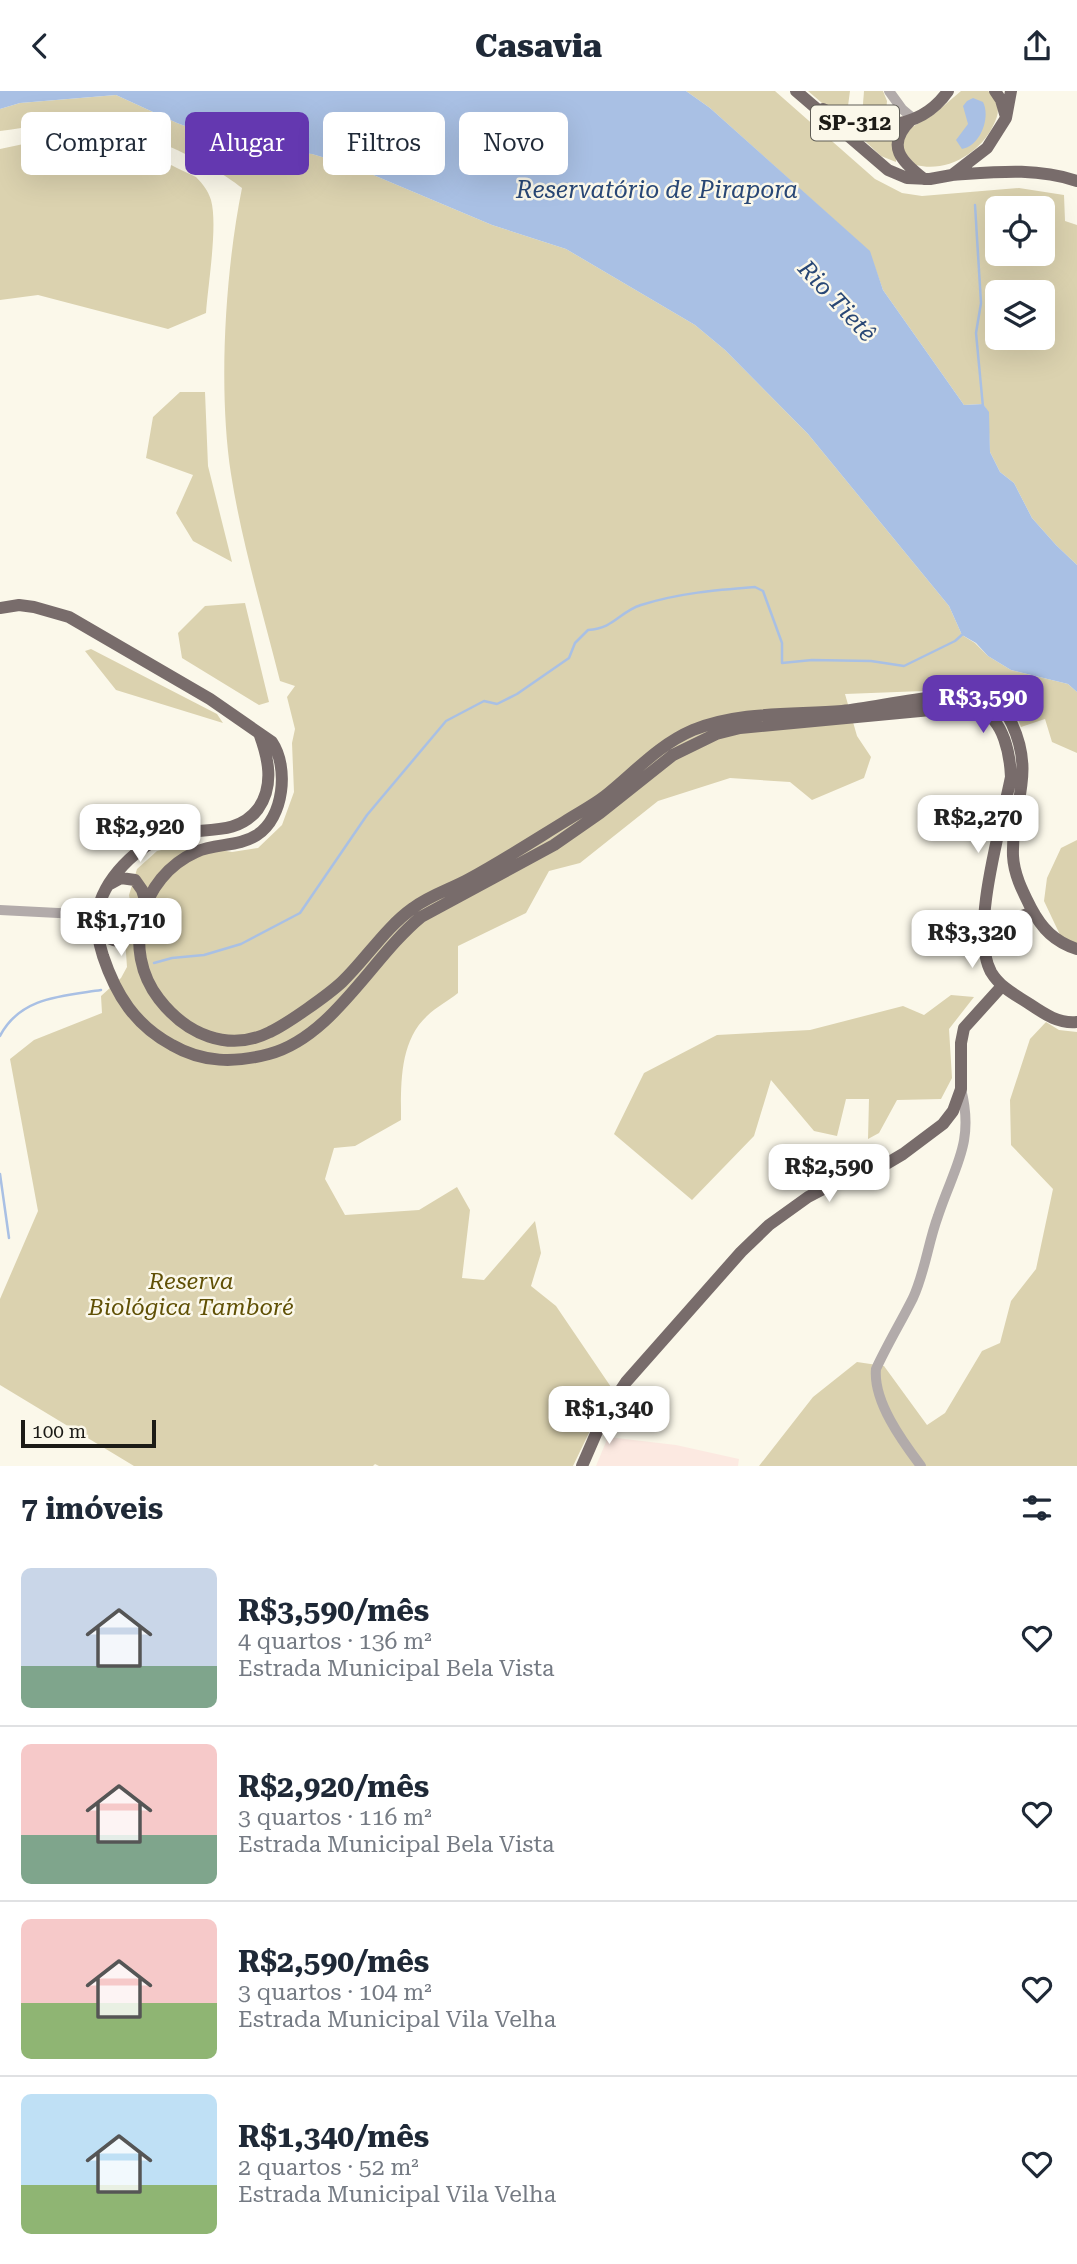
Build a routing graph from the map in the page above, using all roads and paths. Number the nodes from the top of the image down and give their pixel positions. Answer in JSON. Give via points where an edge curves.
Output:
{"nodes":[{"id":1,"x":889,"y":91,"type":"edge"},
{"id":2,"x":948,"y":91,"type":"edge"},
{"id":3,"x":995,"y":91,"type":"edge"},
{"id":4,"x":1011,"y":91,"type":"edge"},
{"id":5,"x":801,"y":95,"type":"edge"},
{"id":6,"x":1006,"y":118,"type":"junction"},
{"id":7,"x":912,"y":120,"type":"junction"},
{"id":8,"x":952,"y":175,"type":"junction"},
{"id":9,"x":924,"y":179,"type":"junction"},
{"id":10,"x":1077,"y":181,"type":"edge"},
{"id":11,"x":0,"y":608,"type":"edge"},
{"id":12,"x":258,"y":732,"type":"junction"},
{"id":13,"x":108,"y":885,"type":"junction"},
{"id":14,"x":146,"y":903,"type":"junction"},
{"id":15,"x":0,"y":910,"type":"edge"},
{"id":16,"x":1034,"y":913,"type":"junction"},
{"id":17,"x":97,"y":915,"type":"junction"},
{"id":18,"x":139,"y":927,"type":"junction"},
{"id":19,"x":98,"y":929,"type":"junction"},
{"id":20,"x":1077,"y":949,"type":"edge"},
{"id":21,"x":985,"y":953,"type":"junction"},
{"id":22,"x":1002,"y":986,"type":"junction"},
{"id":23,"x":1077,"y":1022,"type":"edge"},
{"id":24,"x":961,"y":1089,"type":"junction"},
{"id":25,"x":582,"y":1466,"type":"edge"},
{"id":26,"x":921,"y":1466,"type":"edge"}],
"edges":[{"from":1,"to":7,"type":"street"},
{"from":2,"to":7,"type":"main road","number":"SP-312"},
{"from":3,"to":6,"type":"main road"},
{"from":4,"to":6,"type":"main road","number":"SP-312"},
{"from":5,"to":7,"type":"main road","number":"SP-312","via":[[853,122],[874,125]]},
{"from":5,"to":9,"type":"main road","number":"SP-312","via":[[888,170]]},
{"from":6,"to":8,"type":"main road","number":"SP-312","via":[[987,148]]},
{"from":7,"to":9,"type":"main road","via":[[900,134],[898,149],[905,163]]},
{"from":8,"to":9,"type":"main road","number":"SP-312"},
{"from":8,"to":10,"type":"main road","via":[[1020,170]]},
{"from":11,"to":12,"type":"main road","via":[[34,607],[69,617]]},
{"from":12,"to":13,"type":"main road","via":[[267,758],[268,785],[259,808],[224,829],[167,836],[135,854]]},
{"from":12,"to":14,"type":"main road","via":[[272,742],[281,760],[279,801],[267,827],[244,841],[192,853],[159,881]]},
{"from":13,"to":14,"type":"main road","via":[[121,878],[135,880]]},
{"from":13,"to":17,"type":"main road"},
{"from":14,"to":18,"type":"main road"},
{"from":15,"to":17,"type":"street"},
{"from":16,"to":18,"type":"main road","via":[[1013,859],[1023,750],[1002,708],[982,698],[960,696],[735,719],[682,735],[593,803],[467,881],[416,905],[340,984],[269,1033],[221,1042],[175,1017],[144,975]]},
{"from":16,"to":20,"type":"main road","via":[[1054,939]]},
{"from":16,"to":21,"type":"main road","via":[[1012,919]]},
{"from":17,"to":19,"type":"main road"},
{"from":18,"to":19,"type":"main road","via":[[128,940],[118,941]]},
{"from":19,"to":21,"type":"main road","via":[[119,997],[145,1027],[180,1050],[203,1058],[254,1058],[281,1051],[307,1036],[421,917],[554,845],[673,755],[716,734],[740,729],[952,708],[983,712],[991,718],[1010,763],[986,897]]},
{"from":21,"to":22,"type":"main road"},
{"from":22,"to":23,"type":"main road","via":[[1052,1017]]},
{"from":22,"to":24,"type":"main road","via":[[964,1028]]},
{"from":24,"to":25,"type":"main road","via":[[953,1111],[928,1137],[881,1167],[808,1196],[741,1252],[614,1397]]},
{"from":24,"to":26,"type":"street","via":[[967,1111],[964,1147],[913,1297],[876,1369],[878,1395]]}]}
